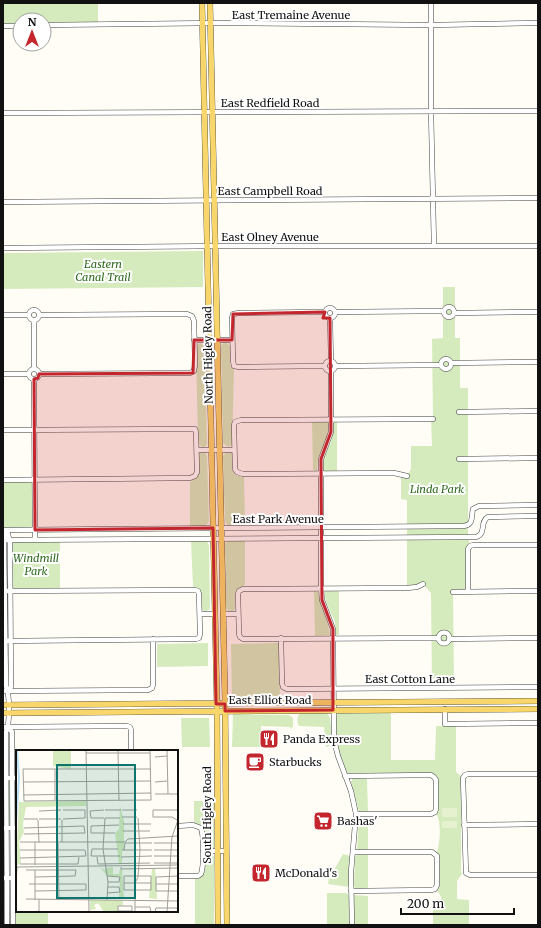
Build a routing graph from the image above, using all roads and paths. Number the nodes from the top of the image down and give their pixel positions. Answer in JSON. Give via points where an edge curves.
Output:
{"nodes":[{"id":1,"x":202,"y":3,"type":"edge"},
{"id":2,"x":210,"y":3,"type":"edge"},
{"id":3,"x":431,"y":3,"type":"edge"},
{"id":4,"x":538,"y":23,"type":"edge"},
{"id":5,"x":202,"y":24,"type":"junction"},
{"id":6,"x":211,"y":24,"type":"junction"},
{"id":7,"x":432,"y":25,"type":"junction"},
{"id":8,"x":52,"y":26,"type":"edge"},
{"id":9,"x":538,"y":111,"type":"edge"},
{"id":10,"x":204,"y":112,"type":"junction"},
{"id":11,"x":212,"y":112,"type":"junction"},
{"id":12,"x":431,"y":112,"type":"junction"},
{"id":13,"x":3,"y":113,"type":"edge"},
{"id":14,"x":538,"y":198,"type":"edge"},
{"id":15,"x":434,"y":199,"type":"junction"},
{"id":16,"x":206,"y":200,"type":"junction"},
{"id":17,"x":214,"y":200,"type":"junction"},
{"id":18,"x":3,"y":202,"type":"edge"},
{"id":19,"x":207,"y":246,"type":"junction"},
{"id":20,"x":216,"y":246,"type":"junction"},
{"id":21,"x":434,"y":246,"type":"junction"},
{"id":22,"x":538,"y":246,"type":"edge"},
{"id":23,"x":3,"y":248,"type":"edge"},
{"id":24,"x":325,"y":312,"type":"junction"},
{"id":25,"x":335,"y":312,"type":"junction"},
{"id":26,"x":538,"y":312,"type":"edge"},
{"id":27,"x":3,"y":315,"type":"edge"},
{"id":28,"x":28,"y":315,"type":"junction"},
{"id":29,"x":39,"y":315,"type":"junction"},
{"id":30,"x":330,"y":318,"type":"junction"},
{"id":31,"x":34,"y":320,"type":"junction"},
{"id":32,"x":194,"y":340,"type":"junction"},
{"id":33,"x":208,"y":340,"type":"junction"},
{"id":34,"x":217,"y":340,"type":"junction"},
{"id":35,"x":232,"y":340,"type":"junction"},
{"id":36,"x":331,"y":361,"type":"junction"},
{"id":37,"x":538,"y":362,"type":"edge"},
{"id":38,"x":326,"y":366,"type":"junction"},
{"id":39,"x":335,"y":366,"type":"junction"},
{"id":40,"x":34,"y":369,"type":"junction"},
{"id":41,"x":331,"y":371,"type":"junction"},
{"id":42,"x":3,"y":374,"type":"edge"},
{"id":43,"x":29,"y":374,"type":"junction"},
{"id":44,"x":39,"y":374,"type":"junction"},
{"id":45,"x":34,"y":379,"type":"junction"},
{"id":46,"x":538,"y":411,"type":"edge"},
{"id":47,"x":459,"y":412,"type":"dead end"},
{"id":48,"x":433,"y":419,"type":"dead end"},
{"id":49,"x":331,"y":420,"type":"junction"},
{"id":50,"x":3,"y":430,"type":"edge"},
{"id":51,"x":34,"y":430,"type":"junction"},
{"id":52,"x":196,"y":450,"type":"junction"},
{"id":53,"x":211,"y":450,"type":"junction"},
{"id":54,"x":220,"y":450,"type":"junction"},
{"id":55,"x":234,"y":450,"type":"junction"},
{"id":56,"x":538,"y":458,"type":"edge"},
{"id":57,"x":459,"y":459,"type":"dead end"},
{"id":58,"x":320,"y":473,"type":"junction"},
{"id":59,"x":407,"y":476,"type":"dead end"},
{"id":60,"x":3,"y":480,"type":"edge"},
{"id":61,"x":35,"y":480,"type":"junction"},
{"id":62,"x":538,"y":505,"type":"edge"},
{"id":63,"x":538,"y":516,"type":"edge"},
{"id":64,"x":321,"y":527,"type":"junction"},
{"id":65,"x":213,"y":528,"type":"junction"},
{"id":66,"x":221,"y":528,"type":"junction"},
{"id":67,"x":5,"y":530,"type":"edge"},
{"id":68,"x":35,"y":530,"type":"junction"},
{"id":69,"x":321,"y":538,"type":"junction"},
{"id":70,"x":213,"y":539,"type":"junction"},
{"id":71,"x":222,"y":539,"type":"junction"},
{"id":72,"x":4,"y":540,"type":"edge"},
{"id":73,"x":10,"y":540,"type":"junction"},
{"id":74,"x":35,"y":540,"type":"junction"},
{"id":75,"x":538,"y":545,"type":"edge"},
{"id":76,"x":423,"y":584,"type":"dead end"},
{"id":77,"x":322,"y":588,"type":"junction"},
{"id":78,"x":4,"y":591,"type":"edge"},
{"id":79,"x":10,"y":591,"type":"junction"},
{"id":80,"x":453,"y":592,"type":"dead end"},
{"id":81,"x":468,"y":592,"type":"junction"},
{"id":82,"x":538,"y":592,"type":"edge"},
{"id":83,"x":200,"y":614,"type":"junction"},
{"id":84,"x":215,"y":614,"type":"junction"},
{"id":85,"x":223,"y":614,"type":"junction"},
{"id":86,"x":238,"y":614,"type":"junction"},
{"id":87,"x":281,"y":638,"type":"junction"},
{"id":88,"x":333,"y":638,"type":"junction"},
{"id":89,"x":438,"y":638,"type":"junction"},
{"id":90,"x":538,"y":638,"type":"edge"},
{"id":91,"x":449,"y":639,"type":"junction"},
{"id":92,"x":153,"y":640,"type":"junction"},
{"id":93,"x":6,"y":641,"type":"edge"},
{"id":94,"x":538,"y":687,"type":"edge"},
{"id":95,"x":333,"y":689,"type":"junction"},
{"id":96,"x":6,"y":691,"type":"edge"},
{"id":97,"x":538,"y":701,"type":"edge"},
{"id":98,"x":333,"y":703,"type":"junction"},
{"id":99,"x":216,"y":704,"type":"junction"},
{"id":100,"x":225,"y":707,"type":"junction"},
{"id":101,"x":6,"y":709,"type":"edge"},
{"id":102,"x":444,"y":709,"type":"junction"},
{"id":103,"x":538,"y":709,"type":"edge"},
{"id":104,"x":333,"y":710,"type":"junction"},
{"id":105,"x":217,"y":711,"type":"junction"},
{"id":106,"x":538,"y":723,"type":"edge"},
{"id":107,"x":6,"y":727,"type":"edge"},
{"id":108,"x":131,"y":750,"type":"edge"},
{"id":109,"x":538,"y":774,"type":"edge"},
{"id":110,"x":346,"y":776,"type":"junction"},
{"id":111,"x":4,"y":778,"type":"edge"},
{"id":112,"x":14,"y":778,"type":"edge"},
{"id":113,"x":356,"y":814,"type":"junction"},
{"id":114,"x":538,"y":824,"type":"edge"},
{"id":115,"x":464,"y":825,"type":"junction"},
{"id":116,"x":178,"y":826,"type":"edge"},
{"id":117,"x":5,"y":828,"type":"edge"},
{"id":118,"x":15,"y":828,"type":"edge"},
{"id":119,"x":203,"y":850,"type":"junction"},
{"id":120,"x":217,"y":851,"type":"junction"},
{"id":121,"x":226,"y":851,"type":"junction"},
{"id":122,"x":353,"y":852,"type":"junction"},
{"id":123,"x":538,"y":875,"type":"edge"},
{"id":124,"x":178,"y":876,"type":"edge"},
{"id":125,"x":5,"y":878,"type":"edge"},
{"id":126,"x":15,"y":878,"type":"edge"},
{"id":127,"x":351,"y":891,"type":"junction"},
{"id":128,"x":7,"y":925,"type":"edge"},
{"id":129,"x":13,"y":925,"type":"edge"},
{"id":130,"x":218,"y":925,"type":"edge"},
{"id":131,"x":227,"y":925,"type":"edge"},
{"id":132,"x":352,"y":925,"type":"edge"}],
"edges":[{"from":1,"to":5,"type":"main road","name":"North Higley Road"},
{"from":2,"to":6,"type":"main road","name":"North Higley Road"},
{"from":3,"to":7,"type":"street"},
{"from":4,"to":7,"type":"street","name":"East Tremaine Avenue"},
{"from":5,"to":6,"type":"street","name":"East Tremaine Avenue"},
{"from":5,"to":8,"type":"street","name":"East Tremaine Avenue"},
{"from":5,"to":10,"type":"main road","name":"North Higley Road"},
{"from":6,"to":7,"type":"street","name":"East Tremaine Avenue"},
{"from":6,"to":11,"type":"main road","name":"North Higley Road"},
{"from":7,"to":12,"type":"street"},
{"from":9,"to":12,"type":"street","name":"East Redfield Road"},
{"from":10,"to":11,"type":"street","name":"East Redfield Road"},
{"from":10,"to":13,"type":"street","name":"East Redfield Road"},
{"from":10,"to":16,"type":"main road","name":"North Higley Road"},
{"from":11,"to":12,"type":"street","name":"East Redfield Road"},
{"from":11,"to":17,"type":"main road","name":"North Higley Road"},
{"from":12,"to":15,"type":"street"},
{"from":14,"to":15,"type":"street","name":"East Campbell Road"},
{"from":15,"to":17,"type":"street","name":"East Campbell Road"},
{"from":15,"to":21,"type":"street"},
{"from":16,"to":17,"type":"street","name":"East Campbell Road"},
{"from":16,"to":18,"type":"street","name":"East Campbell Road"},
{"from":16,"to":19,"type":"main road","name":"North Higley Road"},
{"from":17,"to":20,"type":"main road","name":"North Higley Road"},
{"from":19,"to":20,"type":"street","name":"East Olney Avenue"},
{"from":19,"to":23,"type":"street","name":"East Olney Avenue"},
{"from":19,"to":33,"type":"main road","name":"North Higley Road"},
{"from":20,"to":21,"type":"street","name":"East Olney Avenue"},
{"from":20,"to":34,"type":"main road","name":"North Higley Road"},
{"from":21,"to":22,"type":"street","name":"East Olney Avenue"},
{"from":24,"to":25,"type":"street","via":[[330,308]]},
{"from":24,"to":30,"type":"street"},
{"from":24,"to":35,"type":"street","via":[[233,314]]},
{"from":25,"to":26,"type":"street","via":[[444,311],[449,317],[454,313]]},
{"from":25,"to":30,"type":"street"},
{"from":27,"to":28,"type":"street"},
{"from":28,"to":29,"type":"street","via":[[34,310]]},
{"from":28,"to":31,"type":"street"},
{"from":29,"to":31,"type":"street"},
{"from":29,"to":32,"type":"street","via":[[186,314],[192,316],[194,321]]},
{"from":30,"to":36,"type":"street"},
{"from":31,"to":40,"type":"street"},
{"from":32,"to":33,"type":"street"},
{"from":32,"to":44,"type":"street","via":[[194,371],[190,373]]},
{"from":33,"to":34,"type":"street"},
{"from":33,"to":53,"type":"main road","name":"North Higley Road"},
{"from":34,"to":35,"type":"street"},
{"from":34,"to":54,"type":"main road","name":"North Higley Road"},
{"from":35,"to":38,"type":"street","via":[[234,366]]},
{"from":36,"to":38,"type":"street","via":[[327,362]]},
{"from":36,"to":39,"type":"street"},
{"from":37,"to":39,"type":"street","via":[[451,363],[448,369],[442,365]]},
{"from":38,"to":41,"type":"street","via":[[327,370]]},
{"from":39,"to":41,"type":"street"},
{"from":40,"to":43,"type":"street"},
{"from":40,"to":44,"type":"street"},
{"from":41,"to":49,"type":"street"},
{"from":42,"to":43,"type":"street"},
{"from":43,"to":45,"type":"street"},
{"from":44,"to":45,"type":"street"},
{"from":45,"to":51,"type":"street"},
{"from":46,"to":47,"type":"street"},
{"from":48,"to":49,"type":"street"},
{"from":49,"to":55,"type":"street","via":[[241,420],[235,422]]},
{"from":49,"to":58,"type":"street","via":[[331,432],[321,459]]},
{"from":50,"to":51,"type":"street"},
{"from":51,"to":52,"type":"street","via":[[194,428]]},
{"from":51,"to":61,"type":"street"},
{"from":52,"to":53,"type":"street"},
{"from":52,"to":61,"type":"street","via":[[197,472],[190,478]]},
{"from":53,"to":54,"type":"street"},
{"from":53,"to":65,"type":"main road","name":"North Higley Road"},
{"from":54,"to":55,"type":"street"},
{"from":54,"to":66,"type":"main road","name":"North Higley Road"},
{"from":55,"to":58,"type":"street","via":[[235,468],[243,474]]},
{"from":56,"to":57,"type":"street"},
{"from":58,"to":59,"type":"street","via":[[394,473]]},
{"from":58,"to":64,"type":"street"},
{"from":60,"to":61,"type":"street"},
{"from":61,"to":68,"type":"street"},
{"from":62,"to":64,"type":"street","name":"East Park Avenue","via":[[479,506],[473,509],[471,522],[463,526]]},
{"from":63,"to":69,"type":"street","name":"East Park Avenue","via":[[488,517],[484,521],[482,534],[476,537]]},
{"from":64,"to":66,"type":"street","name":"East Park Avenue"},
{"from":64,"to":69,"type":"street"},
{"from":65,"to":66,"type":"street","name":"East Park Avenue"},
{"from":65,"to":68,"type":"street","name":"East Park Avenue"},
{"from":65,"to":70,"type":"main road","name":"North Higley Road"},
{"from":66,"to":71,"type":"main road","name":"North Higley Road"},
{"from":67,"to":68,"type":"street","name":"East Park Avenue"},
{"from":67,"to":72,"type":"street"},
{"from":67,"to":73,"type":"street"},
{"from":68,"to":74,"type":"street"},
{"from":69,"to":71,"type":"street","name":"East Park Avenue"},
{"from":69,"to":77,"type":"street"},
{"from":70,"to":71,"type":"street","name":"East Park Avenue"},
{"from":70,"to":74,"type":"street","name":"East Park Avenue"},
{"from":70,"to":84,"type":"main road","name":"North Higley Road"},
{"from":71,"to":85,"type":"main road","name":"North Higley Road"},
{"from":72,"to":73,"type":"street","name":"East Park Avenue"},
{"from":72,"to":78,"type":"street"},
{"from":73,"to":74,"type":"street","name":"East Park Avenue"},
{"from":73,"to":79,"type":"street"},
{"from":75,"to":81,"type":"street","via":[[470,546]]},
{"from":76,"to":77,"type":"street","via":[[412,588]]},
{"from":77,"to":86,"type":"street","via":[[239,590]]},
{"from":77,"to":88,"type":"street","via":[[322,600],[331,621]]},
{"from":78,"to":79,"type":"street"},
{"from":78,"to":93,"type":"street"},
{"from":79,"to":83,"type":"street","via":[[198,590]]},
{"from":79,"to":93,"type":"street"},
{"from":80,"to":81,"type":"street"},
{"from":81,"to":82,"type":"street"},
{"from":83,"to":84,"type":"street"},
{"from":83,"to":92,"type":"street","via":[[199,638]]},
{"from":84,"to":99,"type":"main road","name":"North Higley Road"},
{"from":85,"to":86,"type":"street"},
{"from":85,"to":100,"type":"main road","name":"North Higley Road"},
{"from":86,"to":87,"type":"street","via":[[240,637],[243,639]]},
{"from":87,"to":88,"type":"street"},
{"from":87,"to":95,"type":"street","name":"East Cotton Lane","via":[[283,687]]},
{"from":88,"to":89,"type":"street"},
{"from":88,"to":95,"type":"street"},
{"from":89,"to":91,"type":"street","via":[[443,644]]},
{"from":89,"to":91,"type":"street","via":[[443,632]]},
{"from":90,"to":91,"type":"street"},
{"from":92,"to":93,"type":"street"},
{"from":92,"to":96,"type":"street","via":[[153,685],[148,690]]},
{"from":93,"to":96,"type":"street","via":[[11,687]]},
{"from":94,"to":95,"type":"street","name":"East Cotton Lane"},
{"from":95,"to":98,"type":"street"},
{"from":96,"to":101,"type":"street"},
{"from":97,"to":98,"type":"main road","name":"East Elliot Road"},
{"from":98,"to":100,"type":"main road","name":"East Elliot Road"},
{"from":98,"to":104,"type":"street"},
{"from":99,"to":100,"type":"main road","name":"East Elliot Road"},
{"from":99,"to":101,"type":"main road","name":"East Elliot Road"},
{"from":99,"to":105,"type":"main road","name":"South Higley Road"},
{"from":100,"to":104,"type":"main road","name":"East Elliot Road"},
{"from":100,"to":105,"type":"main road","name":"East Elliot Road"},
{"from":100,"to":121,"type":"main road","name":"South Higley Road"},
{"from":101,"to":105,"type":"main road","name":"East Elliot Road"},
{"from":101,"to":107,"type":"street"},
{"from":102,"to":103,"type":"main road","name":"East Elliot Road"},
{"from":102,"to":104,"type":"main road","name":"East Elliot Road"},
{"from":102,"to":106,"type":"street","via":[[445,724]]},
{"from":104,"to":110,"type":"street","via":[[334,740]]},
{"from":105,"to":120,"type":"main road","name":"South Higley Road"},
{"from":107,"to":108,"type":"street","via":[[130,727]]},
{"from":107,"to":111,"type":"street"},
{"from":107,"to":112,"type":"street","via":[[12,732]]},
{"from":109,"to":115,"type":"street","via":[[465,775]]},
{"from":110,"to":113,"type":"street"},
{"from":110,"to":113,"type":"street","via":[[431,775],[436,780],[436,809],[431,814]]},
{"from":111,"to":112,"type":"street"},
{"from":111,"to":117,"type":"street"},
{"from":112,"to":118,"type":"street"},
{"from":113,"to":122,"type":"street"},
{"from":114,"to":115,"type":"street"},
{"from":115,"to":123,"type":"street","via":[[466,873]]},
{"from":116,"to":119,"type":"street","via":[[193,825],[201,828]]},
{"from":117,"to":118,"type":"street"},
{"from":117,"to":125,"type":"street"},
{"from":118,"to":126,"type":"street"},
{"from":119,"to":120,"type":"street"},
{"from":119,"to":124,"type":"street","via":[[201,874]]},
{"from":120,"to":121,"type":"street"},
{"from":120,"to":130,"type":"main road","name":"South Higley Road"},
{"from":121,"to":131,"type":"main road","name":"South Higley Road"},
{"from":122,"to":127,"type":"street"},
{"from":122,"to":127,"type":"street","via":[[432,852],[437,856],[437,885],[435,889]]},
{"from":125,"to":126,"type":"street"},
{"from":125,"to":128,"type":"street"},
{"from":126,"to":129,"type":"street"},
{"from":127,"to":132,"type":"street"}]}
